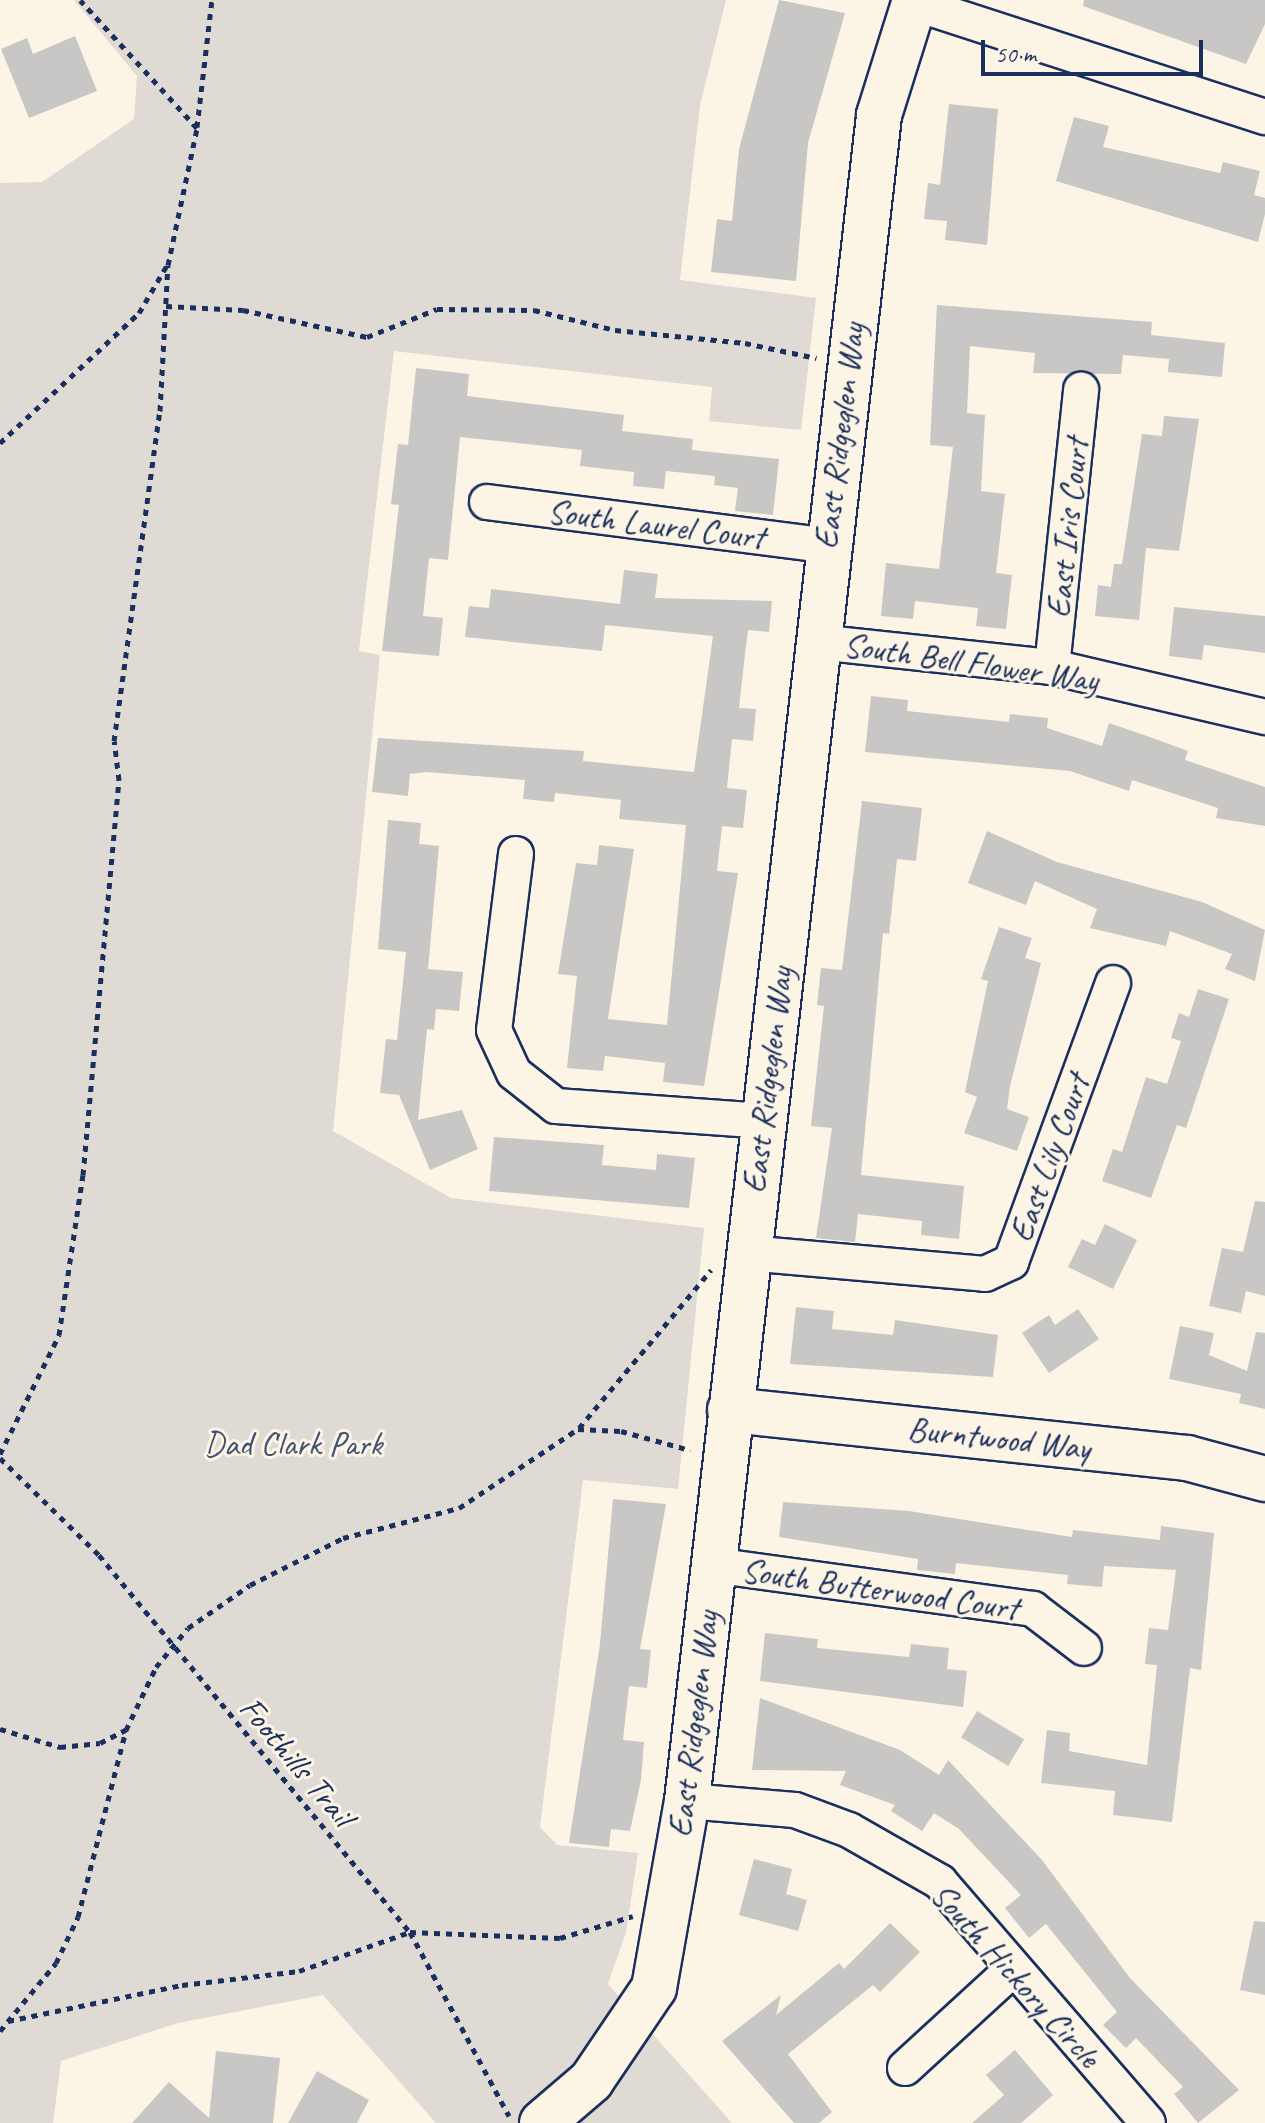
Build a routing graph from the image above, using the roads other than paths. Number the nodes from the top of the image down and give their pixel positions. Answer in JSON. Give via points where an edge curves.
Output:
{"nodes":[{"id":1,"x":914,"y":2,"type":"edge"},
{"id":2,"x":1265,"y":117,"type":"edge"},
{"id":3,"x":1081,"y":390,"type":"dead end"},
{"id":4,"x":487,"y":502,"type":"dead end"},
{"id":5,"x":825,"y":545,"type":"junction"},
{"id":6,"x":817,"y":642,"type":"junction"},
{"id":7,"x":1052,"y":667,"type":"junction"},
{"id":8,"x":1265,"y":717,"type":"edge"},
{"id":9,"x":516,"y":854,"type":"dead end"},
{"id":10,"x":1113,"y":983,"type":"dead end"},
{"id":11,"x":763,"y":1121,"type":"junction"},
{"id":12,"x":747,"y":1253,"type":"junction"},
{"id":13,"x":730,"y":1410,"type":"junction"},
{"id":14,"x":1265,"y":1479,"type":"edge"},
{"id":15,"x":712,"y":1565,"type":"junction"},
{"id":16,"x":1084,"y":1648,"type":"dead end"},
{"id":17,"x":687,"y":1801,"type":"junction"},
{"id":18,"x":1012,"y":1970,"type":"junction"},
{"id":19,"x":905,"y":2068,"type":"dead end"},
{"id":20,"x":542,"y":2123,"type":"edge"},
{"id":21,"x":1148,"y":2123,"type":"edge"}],
"edges":[{"from":1,"to":2,"type":"street"},
{"from":1,"to":5,"type":"street","name":"East Ridgeglen Way","via":[[879,115]]},
{"from":3,"to":7,"type":"street","name":"East Iris Court"},
{"from":4,"to":5,"type":"street","name":"South Laurel Court"},
{"from":5,"to":6,"type":"street","name":"East Ridgeglen Way"},
{"from":6,"to":7,"type":"street","name":"South Bell Flower Way"},
{"from":6,"to":11,"type":"street","name":"East Ridgeglen Way"},
{"from":7,"to":8,"type":"street","name":"South Bell Flower Way"},
{"from":9,"to":11,"type":"street","via":[[494,1030],[514,1073],[556,1106]]},
{"from":10,"to":12,"type":"street","name":"East Lily Court","via":[[1011,1262],[985,1274]]},
{"from":11,"to":12,"type":"street","name":"East Ridgeglen Way"},
{"from":12,"to":13,"type":"street","name":"East Ridgeglen Way"},
{"from":13,"to":14,"type":"street","name":"Burntwood Way","via":[[1187,1458]]},
{"from":13,"to":15,"type":"street","name":"East Ridgeglen Way"},
{"from":15,"to":16,"type":"street","name":"South Butterwood Court","via":[[1033,1609]]},
{"from":15,"to":17,"type":"street","name":"East Ridgeglen Way"},
{"from":17,"to":18,"type":"street","name":"South Hickory Circle","via":[[795,1810],[849,1830],[940,1882]]},
{"from":17,"to":20,"type":"street","name":"East Ridgeglen Way","via":[[654,1988],[591,2081]]},
{"from":18,"to":19,"type":"street"},
{"from":18,"to":21,"type":"street","name":"South Hickory Circle"}]}
